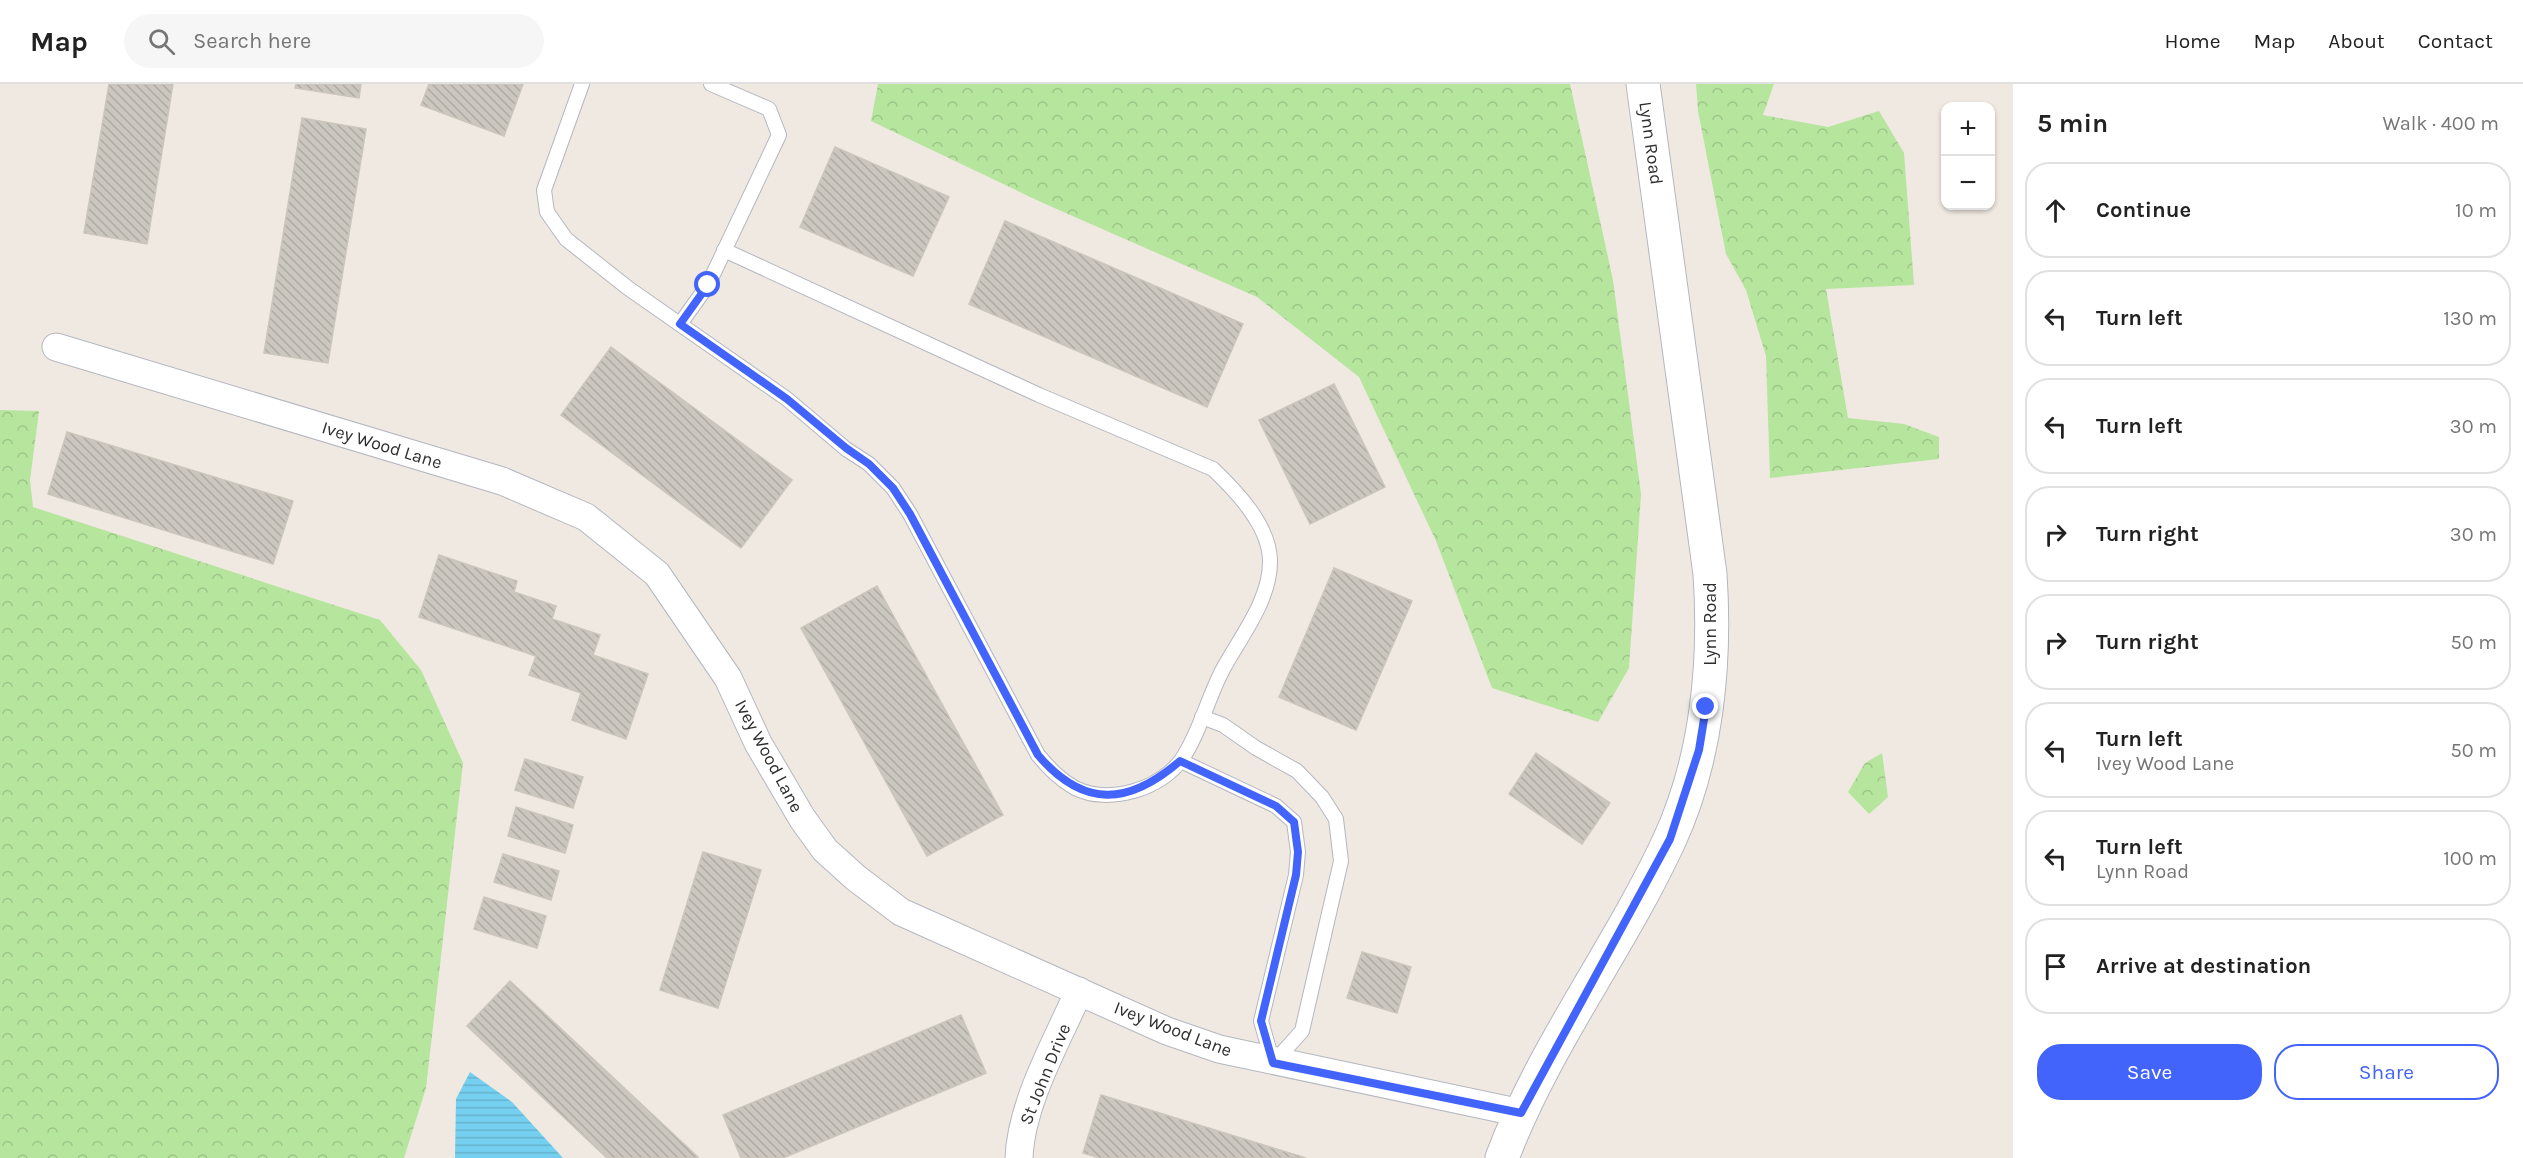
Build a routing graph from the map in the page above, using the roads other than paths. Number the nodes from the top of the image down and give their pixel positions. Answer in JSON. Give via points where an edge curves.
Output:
{"nodes":[{"id":1,"x":582,"y":84,"type":"edge"},
{"id":2,"x":711,"y":84,"type":"edge"},
{"id":3,"x":1643,"y":84,"type":"edge"},
{"id":4,"x":724,"y":250,"type":"junction"},
{"id":5,"x":680,"y":324,"type":"junction"},
{"id":6,"x":56,"y":346,"type":"dead end"},
{"id":7,"x":1202,"y":717,"type":"junction"},
{"id":8,"x":1180,"y":761,"type":"junction"},
{"id":9,"x":1079,"y":991,"type":"junction"},
{"id":10,"x":1273,"y":1063,"type":"junction"},
{"id":11,"x":1521,"y":1113,"type":"junction"},
{"id":12,"x":1019,"y":1158,"type":"edge"},
{"id":13,"x":1502,"y":1158,"type":"edge"}],
"edges":[{"from":1,"to":5,"type":"lane","via":[[544,190],[547,212],[566,239]]},
{"from":2,"to":4,"type":"lane","via":[[769,109],[779,135]]},
{"from":3,"to":11,"type":"street","name":"Lynn Road","via":[[1710,574],[1713,619],[1706,707],[1699,750],[1670,839]]},
{"from":4,"to":5,"type":"lane","via":[[708,285]]},
{"from":4,"to":7,"type":"lane","via":[[1039,395],[1213,469],[1233,488],[1261,528],[1270,558],[1266,591]]},
{"from":5,"to":8,"type":"lane","via":[[787,399],[893,488],[1038,755],[1056,776],[1078,789],[1104,794],[1131,792],[1157,781]]},
{"from":6,"to":9,"type":"street","name":"Ivey Wood Lane","via":[[501,481],[586,517],[657,574],[728,678],[758,743],[825,850],[902,912]]},
{"from":7,"to":8,"type":"lane"},
{"from":7,"to":10,"type":"lane","via":[[1223,725],[1297,771],[1322,797],[1336,819],[1341,861],[1302,1031]]},
{"from":8,"to":10,"type":"lane","via":[[1276,806],[1294,822],[1296,875],[1261,1021]]},
{"from":9,"to":10,"type":"street","name":"Ivey Wood Lane","via":[[1167,1031]]},
{"from":9,"to":12,"type":"street","name":"St John Drive","via":[[1030,1104]]},
{"from":10,"to":11,"type":"street","name":"Ivey Wood Lane"},
{"from":11,"to":13,"type":"street","name":"Lynn Road"}]}
